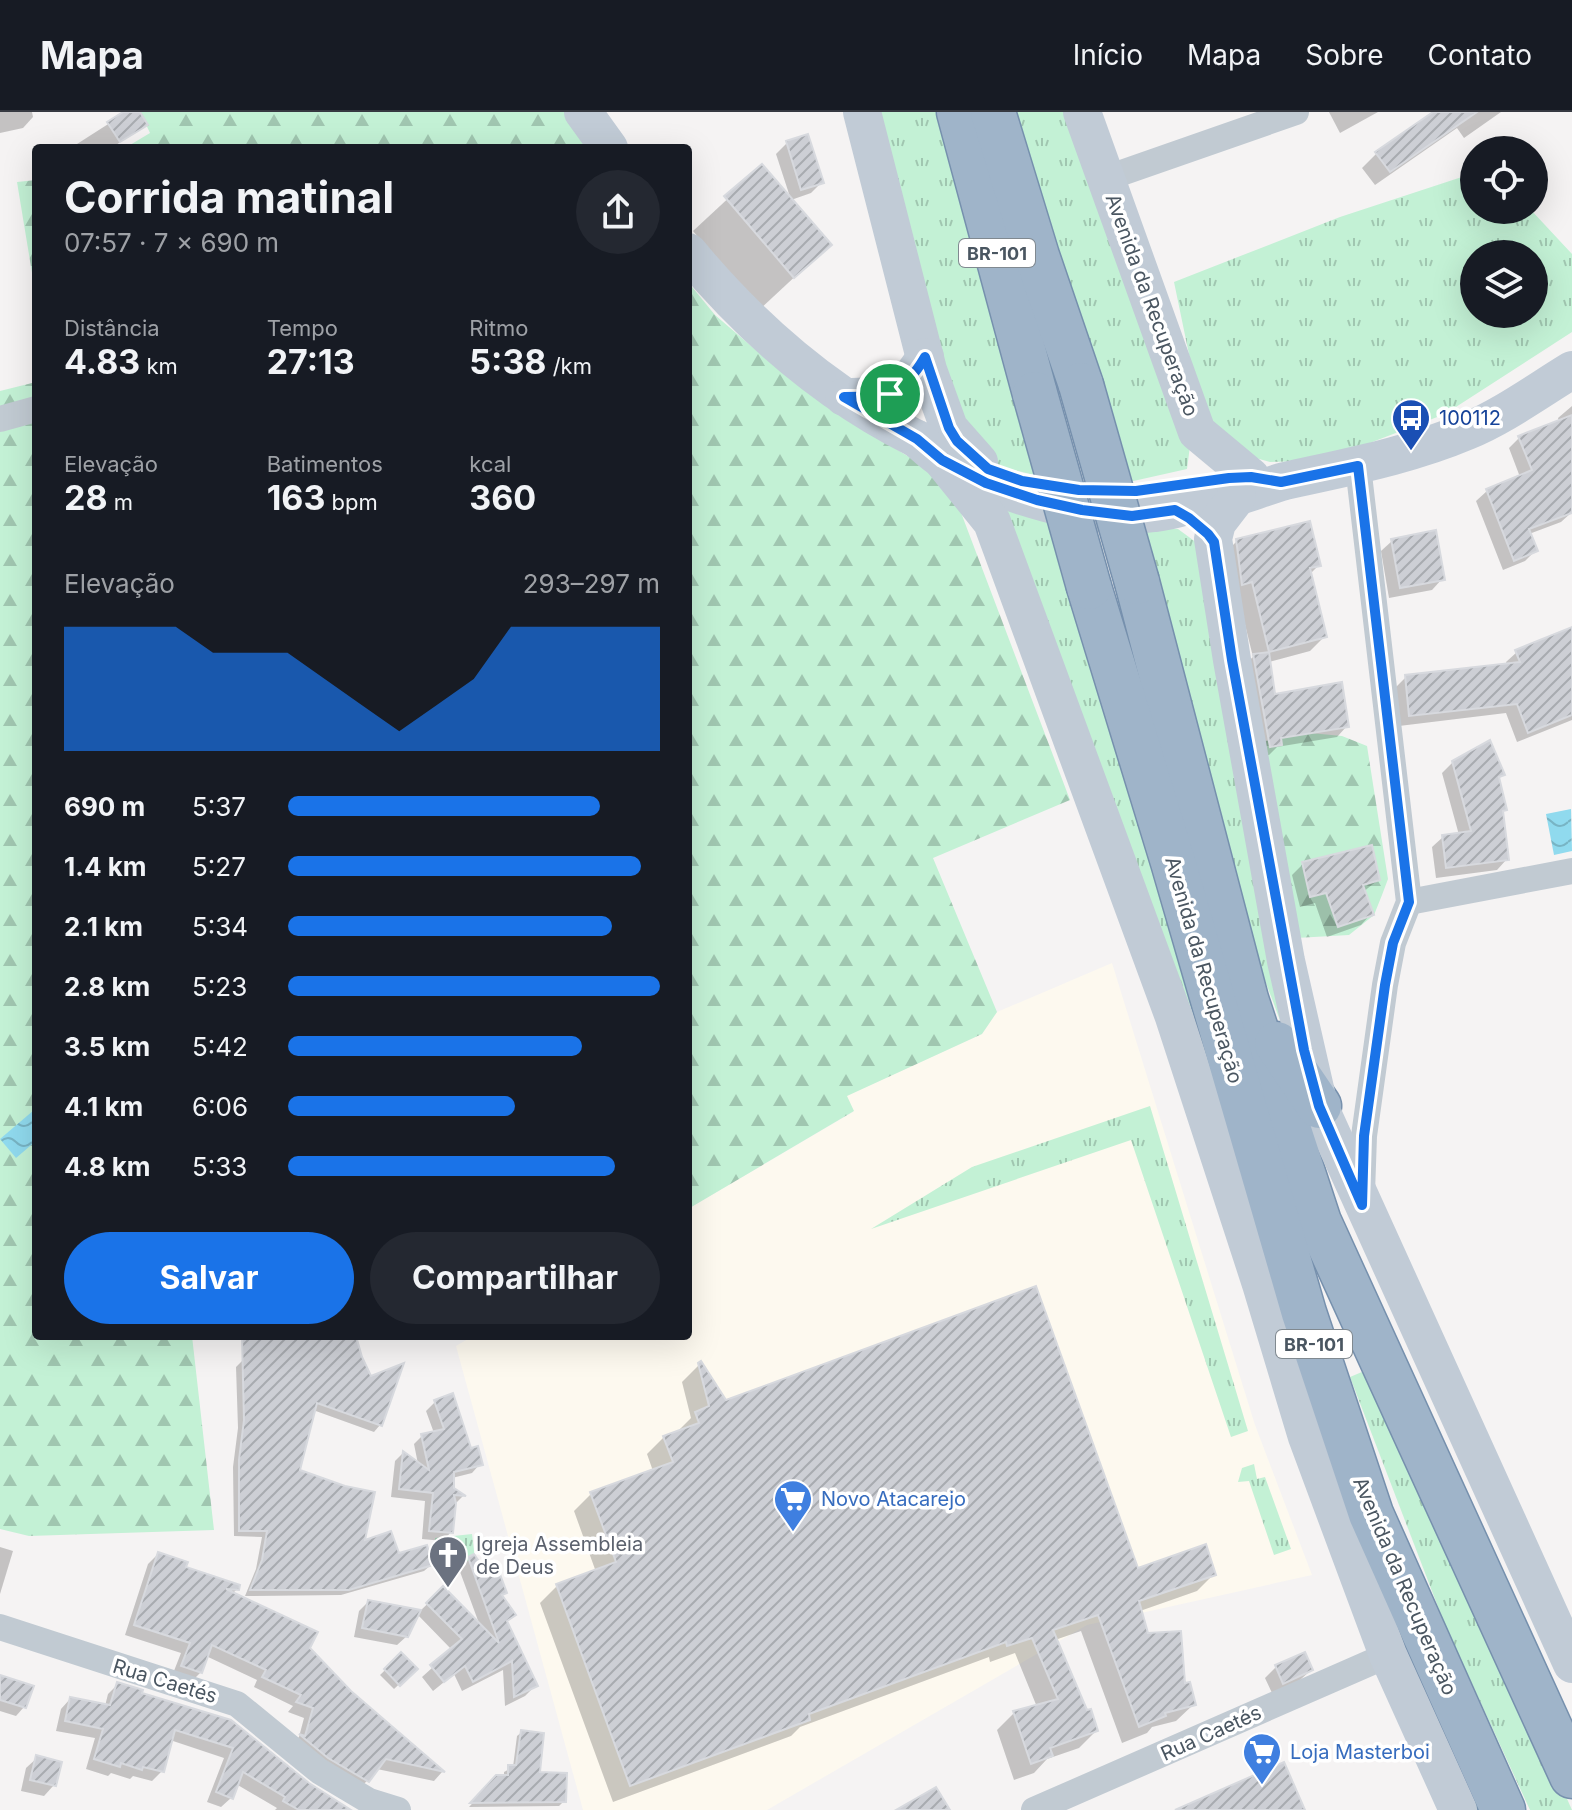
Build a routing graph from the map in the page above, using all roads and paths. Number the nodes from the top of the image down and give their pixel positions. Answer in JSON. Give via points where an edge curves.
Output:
{"nodes":[{"id":1,"x":583,"y":112,"type":"edge"},
{"id":2,"x":862,"y":112,"type":"edge"},
{"id":3,"x":959,"y":112,"type":"edge"},
{"id":4,"x":993,"y":112,"type":"edge"},
{"id":5,"x":1082,"y":112,"type":"edge"},
{"id":6,"x":1296,"y":112,"type":"edge"},
{"id":7,"x":606,"y":144,"type":"edge"},
{"id":8,"x":1107,"y":178,"type":"junction"},
{"id":9,"x":692,"y":257,"type":"edge"},
{"id":10,"x":925,"y":357,"type":"junction"},
{"id":11,"x":1572,"y":370,"type":"edge"},
{"id":12,"x":844,"y":397,"type":"junction"},
{"id":13,"x":32,"y":410,"type":"edge"},
{"id":14,"x":0,"y":419,"type":"edge"},
{"id":15,"x":1197,"y":432,"type":"junction"},
{"id":16,"x":929,"y":449,"type":"junction"},
{"id":17,"x":1358,"y":466,"type":"junction"},
{"id":18,"x":988,"y":469,"type":"junction"},
{"id":19,"x":1256,"y":485,"type":"junction"},
{"id":20,"x":1020,"y":494,"type":"junction"},
{"id":21,"x":1180,"y":497,"type":"junction"},
{"id":22,"x":992,"y":522,"type":"junction"},
{"id":23,"x":1214,"y":542,"type":"junction"},
{"id":24,"x":1572,"y":871,"type":"edge"},
{"id":25,"x":1409,"y":902,"type":"junction"},
{"id":26,"x":1246,"y":999,"type":"junction"},
{"id":27,"x":1319,"y":1106,"type":"junction"},
{"id":28,"x":1362,"y":1205,"type":"junction"},
{"id":29,"x":0,"y":1627,"type":"edge"},
{"id":30,"x":1388,"y":1655,"type":"junction"},
{"id":31,"x":1572,"y":1664,"type":"edge"},
{"id":32,"x":1572,"y":1776,"type":"edge"},
{"id":33,"x":398,"y":1810,"type":"edge"},
{"id":34,"x":1034,"y":1810,"type":"edge"},
{"id":35,"x":1458,"y":1810,"type":"edge"},
{"id":36,"x":1503,"y":1810,"type":"edge"}],
"edges":[{"from":1,"to":7,"type":"main road"},
{"from":2,"to":10,"type":"main road"},
{"from":3,"to":36,"type":"highway","name":"Avenida da Recuperação","number":"BR-101","bridge":true,"via":[[1089,587],[1304,1313],[1371,1514]]},
{"from":4,"to":26,"type":"highway","name":"Avenida da Recuperação","number":"BR-101","bridge":true,"via":[[1081,385]]},
{"from":5,"to":8,"type":"main road","name":"Avenida da Recuperação"},
{"from":6,"to":8,"type":"street","name":"Avenida da Recuperação"},
{"from":8,"to":15,"type":"main road","name":"Avenida da Recuperação"},
{"from":9,"to":12,"type":"main road","via":[[760,331]]},
{"from":10,"to":12,"type":"main road","via":[[904,386],[890,394]]},
{"from":10,"to":18,"type":"main road","via":[[949,428]]},
{"from":11,"to":17,"type":"main road","via":[[1470,430]]},
{"from":12,"to":16,"type":"main road"},
{"from":13,"to":14,"type":"street"},
{"from":15,"to":19,"type":"main road","name":"Avenida da Recuperação"},
{"from":15,"to":21,"type":"main road","name":"Avenida da Recuperação","via":[[1202,460]]},
{"from":16,"to":18,"type":"main road"},
{"from":16,"to":20,"type":"main road","via":[[986,483]]},
{"from":16,"to":22,"type":"main road","name":"Avenida da Recuperação"},
{"from":17,"to":19,"type":"main road"},
{"from":17,"to":25,"type":"street"},
{"from":18,"to":21,"type":"main road","via":[[1022,481]]},
{"from":19,"to":21,"type":"main road"},
{"from":19,"to":23,"type":"main road","via":[[1217,523]]},
{"from":20,"to":21,"type":"main road","via":[[1132,516]]},
{"from":20,"to":22,"type":"main road","via":[[997,495]]},
{"from":21,"to":23,"type":"main road"},
{"from":22,"to":30,"type":"main road","name":"Avenida da Recuperação","via":[[1174,1017],[1307,1437]]},
{"from":23,"to":27,"type":"main road","via":[[1283,946]]},
{"from":24,"to":25,"type":"street"},
{"from":25,"to":28,"type":"street","via":[[1385,985],[1364,1136]]},
{"from":26,"to":27,"type":"highway"},
{"from":26,"to":32,"type":"highway","name":"Avenida da Recuperação","number":"BR-101","via":[[1319,1222]]},
{"from":27,"to":28,"type":"main road"},
{"from":28,"to":31,"type":"main road"},
{"from":29,"to":33,"type":"street","name":"Rua Caetés","via":[[237,1704],[319,1771],[369,1801]]},
{"from":30,"to":34,"type":"street","name":"Rua Caetés"},
{"from":30,"to":35,"type":"main road","name":"Avenida da Recuperação"}]}
